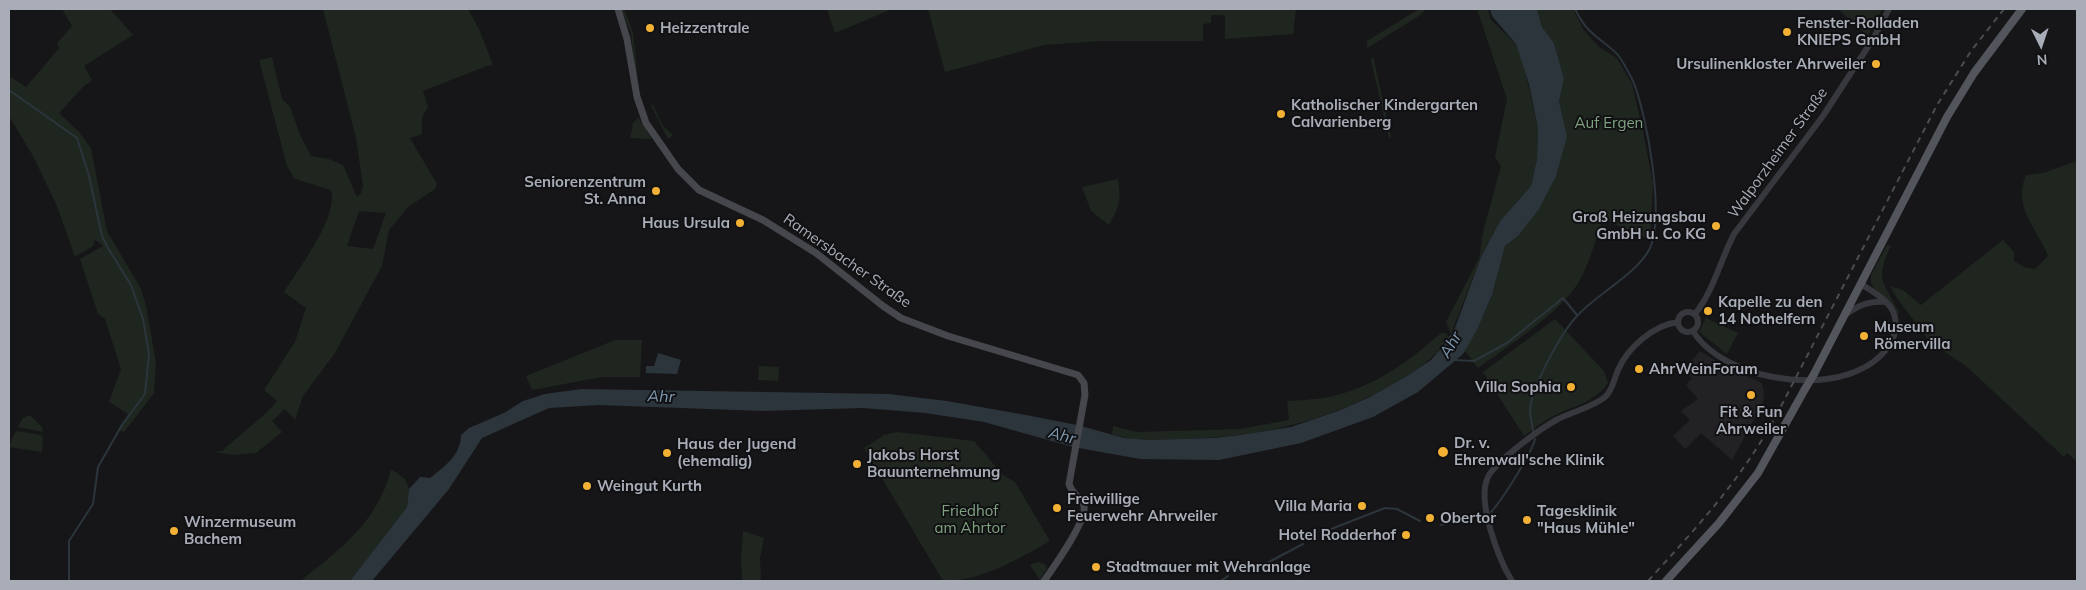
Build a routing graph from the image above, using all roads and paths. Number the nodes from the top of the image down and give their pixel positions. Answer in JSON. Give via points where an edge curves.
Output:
{"nodes":[{"id":1,"x":618,"y":9,"type":"edge"},
{"id":2,"x":1888,"y":9,"type":"edge"},
{"id":3,"x":2022,"y":9,"type":"edge"},
{"id":4,"x":1862,"y":284,"type":"junction"},
{"id":5,"x":1887,"y":302,"type":"junction"},
{"id":6,"x":1695,"y":314,"type":"junction"},
{"id":7,"x":1845,"y":315,"type":"junction"},
{"id":8,"x":1678,"y":322,"type":"junction"},
{"id":9,"x":1693,"y":331,"type":"junction"},
{"id":10,"x":1044,"y":581,"type":"edge"},
{"id":11,"x":1512,"y":581,"type":"edge"},
{"id":12,"x":1666,"y":581,"type":"edge"}],
"edges":[{"from":1,"to":10,"type":"main road","name":"Ramersbacher Straße","via":[[637,97],[646,123],[678,169],[699,190],[763,220],[816,253],[901,318],[948,336],[1078,375],[1084,383],[1085,395],[1069,484],[1084,510],[1062,556]]},
{"from":2,"to":6,"type":"street","name":"Walporzheimer Straße","via":[[1823,116],[1734,234],[1712,289]]},
{"from":3,"to":4,"type":"main road","via":[[1974,73],[1947,117]]},
{"from":4,"to":5,"type":"street"},
{"from":4,"to":7,"type":"main road"},
{"from":5,"to":7,"type":"street","via":[[1860,305]]},
{"from":5,"to":9,"type":"street","via":[[1896,325],[1883,354],[1861,369],[1820,380],[1767,376],[1738,366],[1701,342]]},
{"from":6,"to":8,"type":"street","via":[[1686,312]]},
{"from":6,"to":9,"type":"street","name":"Walporzheimer Straße","via":[[1698,321]]},
{"from":7,"to":12,"type":"main road","bridge":true,"via":[[1758,473],[1719,523]]},
{"from":8,"to":9,"type":"street","via":[[1683,330]]},
{"from":8,"to":11,"type":"street","via":[[1659,327],[1640,342],[1624,359],[1611,390],[1604,398],[1556,420],[1490,473],[1485,485],[1489,524],[1503,566]]}]}
